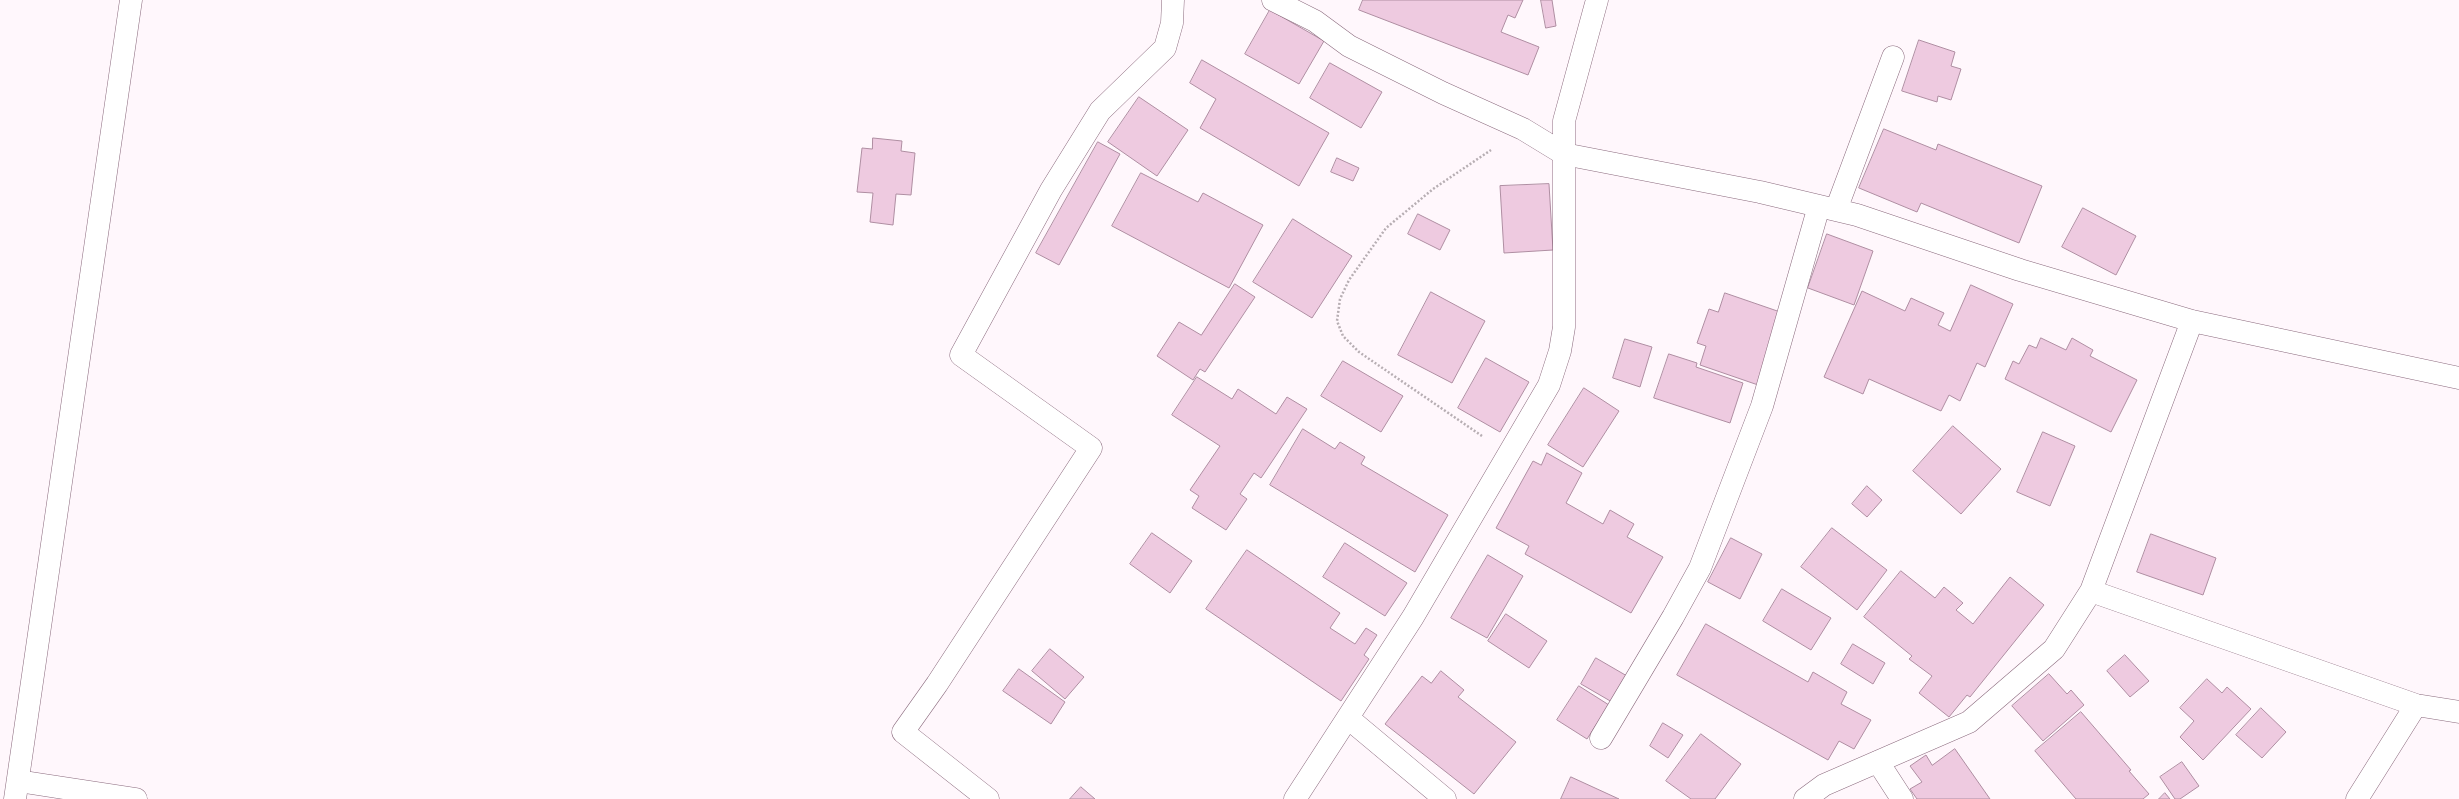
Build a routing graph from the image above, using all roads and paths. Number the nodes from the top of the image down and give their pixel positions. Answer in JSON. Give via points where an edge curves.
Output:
{"nodes":[{"id":1,"x":130,"y":0,"type":"edge"},
{"id":2,"x":1173,"y":0,"type":"edge"},
{"id":3,"x":1273,"y":0,"type":"edge"},
{"id":4,"x":1597,"y":0,"type":"edge"},
{"id":5,"x":1893,"y":57,"type":"dead end"},
{"id":6,"x":1523,"y":129,"type":"junction"},
{"id":7,"x":1564,"y":154,"type":"junction"},
{"id":8,"x":1828,"y":208,"type":"junction"},
{"id":9,"x":2192,"y":320,"type":"junction"},
{"id":10,"x":2459,"y":378,"type":"edge"},
{"id":11,"x":1509,"y":455,"type":"junction"},
{"id":12,"x":2091,"y":591,"type":"junction"},
{"id":13,"x":2416,"y":705,"type":"junction"},
{"id":14,"x":2459,"y":712,"type":"edge"},
{"id":15,"x":1348,"y":718,"type":"junction"},
{"id":16,"x":1601,"y":738,"type":"dead end"},
{"id":17,"x":1878,"y":762,"type":"junction"},
{"id":18,"x":16,"y":790,"type":"edge"},
{"id":19,"x":136,"y":799,"type":"edge"},
{"id":20,"x":988,"y":799,"type":"edge"},
{"id":21,"x":1296,"y":799,"type":"edge"},
{"id":22,"x":1445,"y":799,"type":"edge"},
{"id":23,"x":1804,"y":799,"type":"edge"},
{"id":24,"x":1902,"y":799,"type":"edge"},
{"id":25,"x":2357,"y":799,"type":"edge"}],
"edges":[{"from":1,"to":18,"type":"street"},
{"from":2,"to":20,"type":"street","via":[[1172,23],[1165,48],[1100,111],[1051,190],[961,355],[1091,448],[903,732]]},
{"from":3,"to":6,"type":"street","via":[[1315,21],[1349,46],[1443,94]]},
{"from":4,"to":7,"type":"street","via":[[1564,121]]},
{"from":5,"to":8,"type":"street"},
{"from":6,"to":7,"type":"street"},
{"from":6,"to":11,"type":"path","via":[[1433,189],[1386,228],[1349,280],[1340,299],[1337,321],[1343,336],[1359,352]]},
{"from":7,"to":8,"type":"street"},
{"from":7,"to":11,"type":"street","via":[[1564,327],[1560,351],[1549,386]]},
{"from":8,"to":9,"type":"street","via":[[1857,215],[2020,270]]},
{"from":8,"to":16,"type":"street","via":[[1762,406],[1700,568]]},
{"from":9,"to":10,"type":"street"},
{"from":9,"to":12,"type":"street"},
{"from":11,"to":15,"type":"street","via":[[1413,618]]},
{"from":12,"to":13,"type":"street"},
{"from":12,"to":17,"type":"street","via":[[2054,649],[1969,722]]},
{"from":13,"to":14,"type":"street"},
{"from":13,"to":25,"type":"street"},
{"from":15,"to":21,"type":"street"},
{"from":15,"to":22,"type":"street"},
{"from":17,"to":23,"type":"street","via":[[1824,786]]},
{"from":17,"to":24,"type":"street"},
{"from":18,"to":19,"type":"street"}]}
